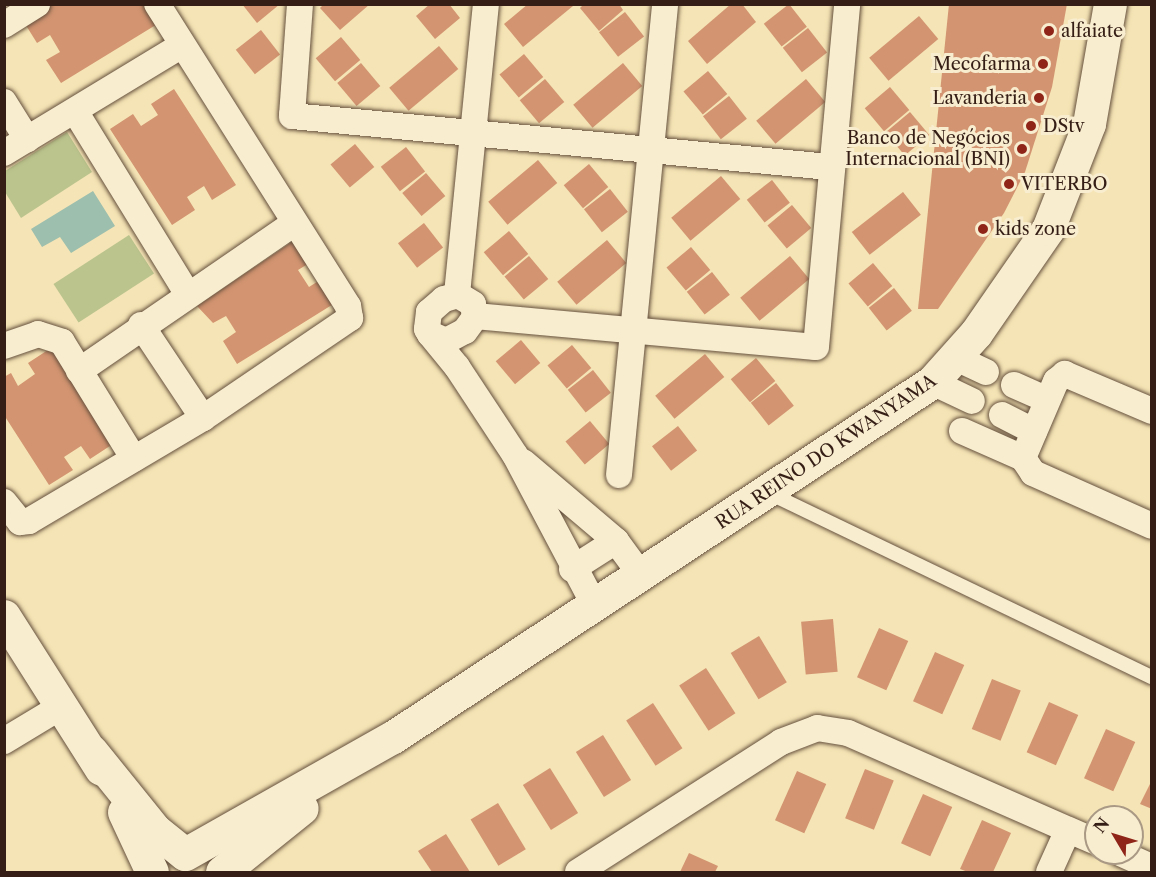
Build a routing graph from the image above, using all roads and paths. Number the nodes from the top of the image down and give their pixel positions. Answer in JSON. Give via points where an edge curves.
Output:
{"nodes":[{"id":1,"x":37,"y":4,"type":"edge"},
{"id":2,"x":157,"y":4,"type":"edge"},
{"id":3,"x":300,"y":4,"type":"edge"},
{"id":4,"x":486,"y":4,"type":"edge"},
{"id":5,"x":665,"y":4,"type":"edge"},
{"id":6,"x":847,"y":4,"type":"edge"},
{"id":7,"x":1110,"y":4,"type":"edge"},
{"id":8,"x":4,"y":25,"type":"edge"},
{"id":9,"x":182,"y":45,"type":"junction"},
{"id":10,"x":4,"y":102,"type":"edge"},
{"id":11,"x":75,"y":111,"type":"junction"},
{"id":12,"x":471,"y":136,"type":"junction"},
{"id":13,"x":27,"y":139,"type":"junction"},
{"id":14,"x":654,"y":151,"type":"junction"},
{"id":15,"x":4,"y":153,"type":"edge"},
{"id":16,"x":830,"y":167,"type":"junction"},
{"id":17,"x":294,"y":223,"type":"junction"},
{"id":18,"x":457,"y":294,"type":"junction"},
{"id":19,"x":188,"y":295,"type":"junction"},
{"id":20,"x":475,"y":315,"type":"junction"},
{"id":21,"x":141,"y":325,"type":"junction"},
{"id":22,"x":634,"y":327,"type":"junction"},
{"id":23,"x":430,"y":334,"type":"junction"},
{"id":24,"x":457,"y":337,"type":"junction"},
{"id":25,"x":4,"y":346,"type":"edge"},
{"id":26,"x":956,"y":358,"type":"junction"},
{"id":27,"x":457,"y":367,"type":"junction"},
{"id":28,"x":78,"y":371,"type":"junction"},
{"id":29,"x":986,"y":372,"type":"dead end"},
{"id":30,"x":932,"y":382,"type":"junction"},
{"id":31,"x":1014,"y":385,"type":"dead end"},
{"id":32,"x":1047,"y":400,"type":"junction"},
{"id":33,"x":972,"y":401,"type":"dead end"},
{"id":34,"x":1152,"y":411,"type":"edge"},
{"id":35,"x":1002,"y":415,"type":"dead end"},
{"id":36,"x":203,"y":418,"type":"junction"},
{"id":37,"x":962,"y":430,"type":"dead end"},
{"id":38,"x":1034,"y":431,"type":"junction"},
{"id":39,"x":515,"y":455,"type":"junction"},
{"id":40,"x":1023,"y":458,"type":"junction"},
{"id":41,"x":134,"y":459,"type":"junction"},
{"id":42,"x":619,"y":475,"type":"dead end"},
{"id":43,"x":769,"y":493,"type":"junction"},
{"id":44,"x":4,"y":502,"type":"edge"},
{"id":45,"x":1152,"y":526,"type":"edge"},
{"id":46,"x":616,"y":541,"type":"junction"},
{"id":47,"x":572,"y":569,"type":"junction"},
{"id":48,"x":641,"y":575,"type":"junction"},
{"id":49,"x":594,"y":606,"type":"junction"},
{"id":50,"x":4,"y":616,"type":"edge"},
{"id":51,"x":1152,"y":677,"type":"edge"},
{"id":52,"x":62,"y":706,"type":"junction"},
{"id":53,"x":393,"y":737,"type":"junction"},
{"id":54,"x":4,"y":741,"type":"edge"},
{"id":55,"x":91,"y":751,"type":"junction"},
{"id":56,"x":1068,"y":830,"type":"junction"},
{"id":57,"x":1084,"y":837,"type":"edge"},
{"id":58,"x":194,"y":863,"type":"edge"},
{"id":59,"x":154,"y":873,"type":"edge"},
{"id":60,"x":222,"y":873,"type":"edge"},
{"id":61,"x":578,"y":873,"type":"edge"},
{"id":62,"x":1049,"y":873,"type":"edge"}],
"edges":[{"from":1,"to":8,"type":"street"},
{"from":2,"to":9,"type":"street"},
{"from":3,"to":12,"type":"street","via":[[292,116]]},
{"from":4,"to":12,"type":"street"},
{"from":5,"to":14,"type":"street"},
{"from":6,"to":16,"type":"street"},
{"from":7,"to":26,"type":"street","name":"RUA REINO DO KWANYAMA","via":[[1089,124],[1048,229]]},
{"from":9,"to":11,"type":"street"},
{"from":9,"to":17,"type":"street"},
{"from":10,"to":13,"type":"street"},
{"from":11,"to":13,"type":"street"},
{"from":11,"to":19,"type":"street"},
{"from":12,"to":14,"type":"street"},
{"from":12,"to":18,"type":"street"},
{"from":13,"to":15,"type":"street"},
{"from":14,"to":16,"type":"street"},
{"from":14,"to":22,"type":"street"},
{"from":16,"to":22,"type":"street","via":[[816,346]]},
{"from":17,"to":19,"type":"street"},
{"from":17,"to":36,"type":"street","via":[[348,306],[350,318]]},
{"from":18,"to":20,"type":"street","via":[[473,304]]},
{"from":18,"to":23,"type":"street","via":[[429,312]]},
{"from":19,"to":21,"type":"street"},
{"from":20,"to":22,"type":"street"},
{"from":20,"to":24,"type":"street"},
{"from":21,"to":28,"type":"street"},
{"from":21,"to":36,"type":"street"},
{"from":22,"to":42,"type":"street"},
{"from":23,"to":24,"type":"street","via":[[440,341]]},
{"from":23,"to":27,"type":"street"},
{"from":24,"to":27,"type":"street"},
{"from":25,"to":28,"type":"street","via":[[26,336],[50,335],[62,342]]},
{"from":26,"to":29,"type":"street"},
{"from":26,"to":30,"type":"street","name":"RUA REINO DO KWANYAMA"},
{"from":27,"to":39,"type":"street"},
{"from":28,"to":41,"type":"street"},
{"from":30,"to":33,"type":"street"},
{"from":30,"to":43,"type":"street","name":"RUA REINO DO KWANYAMA"},
{"from":31,"to":32,"type":"street"},
{"from":32,"to":34,"type":"street","via":[[1056,381],[1070,374]]},
{"from":32,"to":38,"type":"street"},
{"from":35,"to":38,"type":"street"},
{"from":36,"to":41,"type":"street"},
{"from":37,"to":40,"type":"street"},
{"from":38,"to":40,"type":"street"},
{"from":39,"to":46,"type":"street"},
{"from":39,"to":47,"type":"street"},
{"from":40,"to":45,"type":"street","via":[[1033,473]]},
{"from":41,"to":44,"type":"street","via":[[29,521],[20,522]]},
{"from":43,"to":48,"type":"street","name":"RUA REINO DO KWANYAMA"},
{"from":43,"to":51,"type":"lane"},
{"from":46,"to":47,"type":"street"},
{"from":46,"to":48,"type":"street"},
{"from":47,"to":49,"type":"street"},
{"from":48,"to":49,"type":"street","name":"RUA REINO DO KWANYAMA"},
{"from":49,"to":53,"type":"street","name":"RUA REINO DO KWANYAMA"},
{"from":50,"to":52,"type":"street"},
{"from":52,"to":54,"type":"street"},
{"from":52,"to":55,"type":"street"},
{"from":53,"to":58,"type":"street","name":"RUA REINO DO KWANYAMA"},
{"from":53,"to":60,"type":"street","name":"RUA REINO DO KWANYAMA"},
{"from":55,"to":58,"type":"street","via":[[155,830]]},
{"from":55,"to":59,"type":"street"},
{"from":56,"to":57,"type":"street"},
{"from":56,"to":61,"type":"street","via":[[848,733],[817,728],[782,742]]},
{"from":56,"to":62,"type":"street"},
{"from":58,"to":59,"type":"street","name":"RUA REINO DO KWANYAMA","via":[[164,860]]}]}
